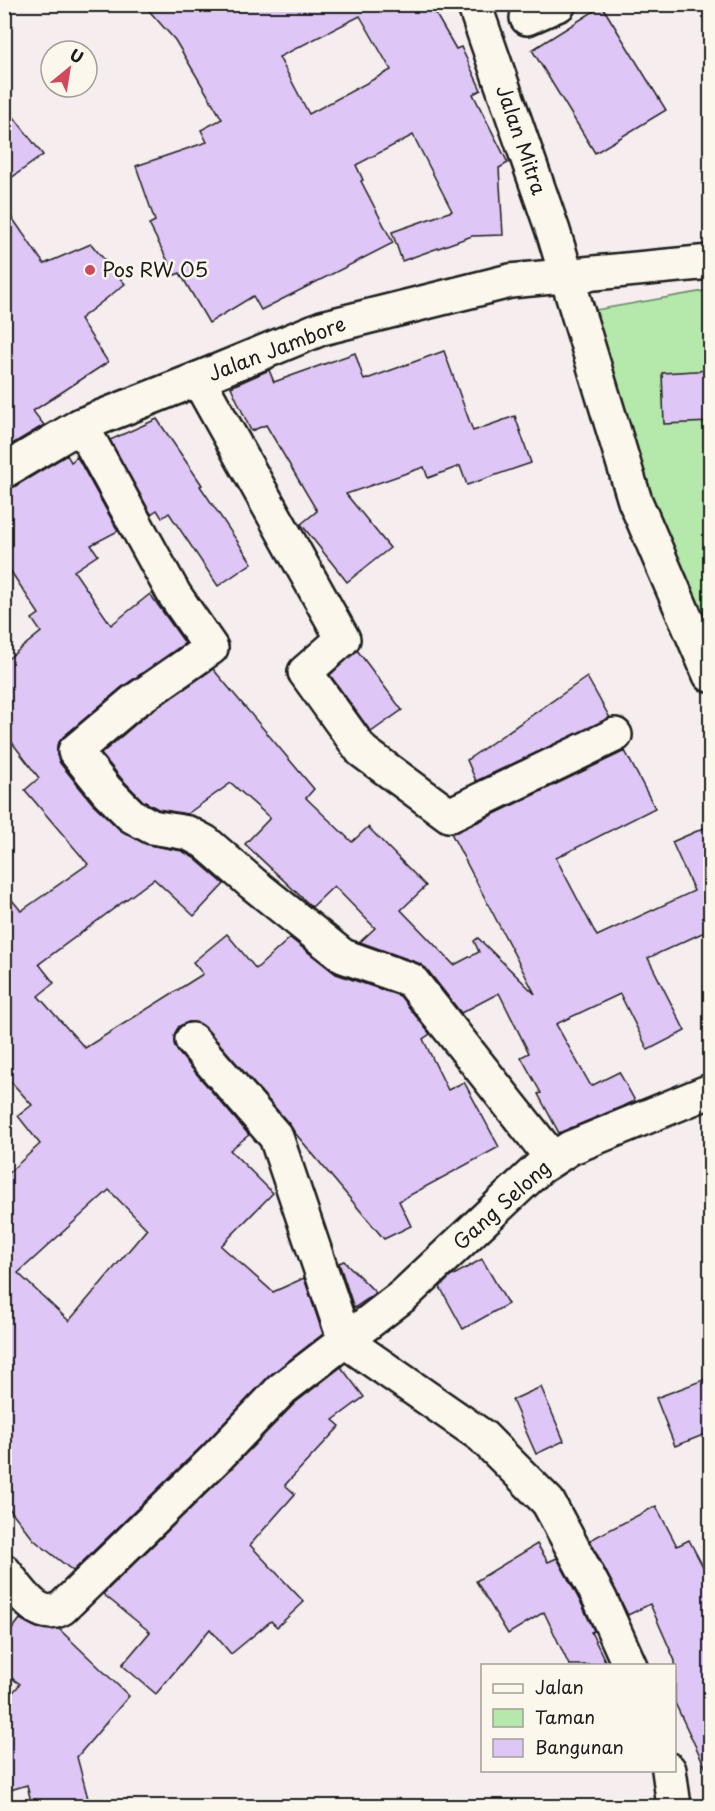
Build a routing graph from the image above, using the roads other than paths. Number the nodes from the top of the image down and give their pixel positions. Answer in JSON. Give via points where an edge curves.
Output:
{"nodes":[{"id":1,"x":474,"y":4,"type":"edge"},
{"id":2,"x":559,"y":4,"type":"edge"},
{"id":3,"x":527,"y":18,"type":"dead end"},
{"id":4,"x":711,"y":262,"type":"edge"},
{"id":5,"x":566,"y":276,"type":"junction"},
{"id":6,"x":198,"y":380,"type":"junction"},
{"id":7,"x":81,"y":424,"type":"junction"},
{"id":8,"x":4,"y":471,"type":"edge"},
{"id":9,"x":711,"y":675,"type":"edge"},
{"id":10,"x":615,"y":735,"type":"dead end"},
{"id":11,"x":192,"y":1041,"type":"dead end"},
{"id":12,"x":711,"y":1091,"type":"edge"},
{"id":13,"x":552,"y":1158,"type":"junction"},
{"id":14,"x":345,"y":1341,"type":"junction"},
{"id":15,"x":4,"y":1571,"type":"edge"},
{"id":16,"x":630,"y":1664,"type":"edge"},
{"id":17,"x":669,"y":1772,"type":"edge"},
{"id":18,"x":674,"y":1806,"type":"edge"}],
"edges":[{"from":1,"to":5,"type":"street","name":"Jalan Mitra"},
{"from":2,"to":3,"type":"street"},
{"from":4,"to":5,"type":"street","name":"Jalan Jambore"},
{"from":5,"to":6,"type":"street","name":"Jalan Jambore","via":[[510,281],[322,328]]},
{"from":5,"to":9,"type":"street","name":"Jalan Mitra","via":[[635,501]]},
{"from":6,"to":7,"type":"street","name":"Jalan Jambore"},
{"from":6,"to":10,"type":"street","via":[[343,639],[305,672],[362,751],[449,815]]},
{"from":7,"to":8,"type":"street","name":"Jalan Jambore"},
{"from":7,"to":13,"type":"street","via":[[174,594],[211,648],[133,702],[75,751],[132,816],[152,828],[188,833],[205,842],[343,956],[411,980]]},
{"from":11,"to":14,"type":"street","via":[[276,1137]]},
{"from":12,"to":13,"type":"street","name":"Gang Selong"},
{"from":13,"to":14,"type":"street","name":"Gang Selong","via":[[404,1295]]},
{"from":14,"to":15,"type":"street","name":"Gang Selong","via":[[282,1389],[62,1608],[45,1612],[35,1607]]},
{"from":14,"to":16,"type":"street","via":[[482,1436],[548,1502]]},
{"from":17,"to":18,"type":"street"}]}
